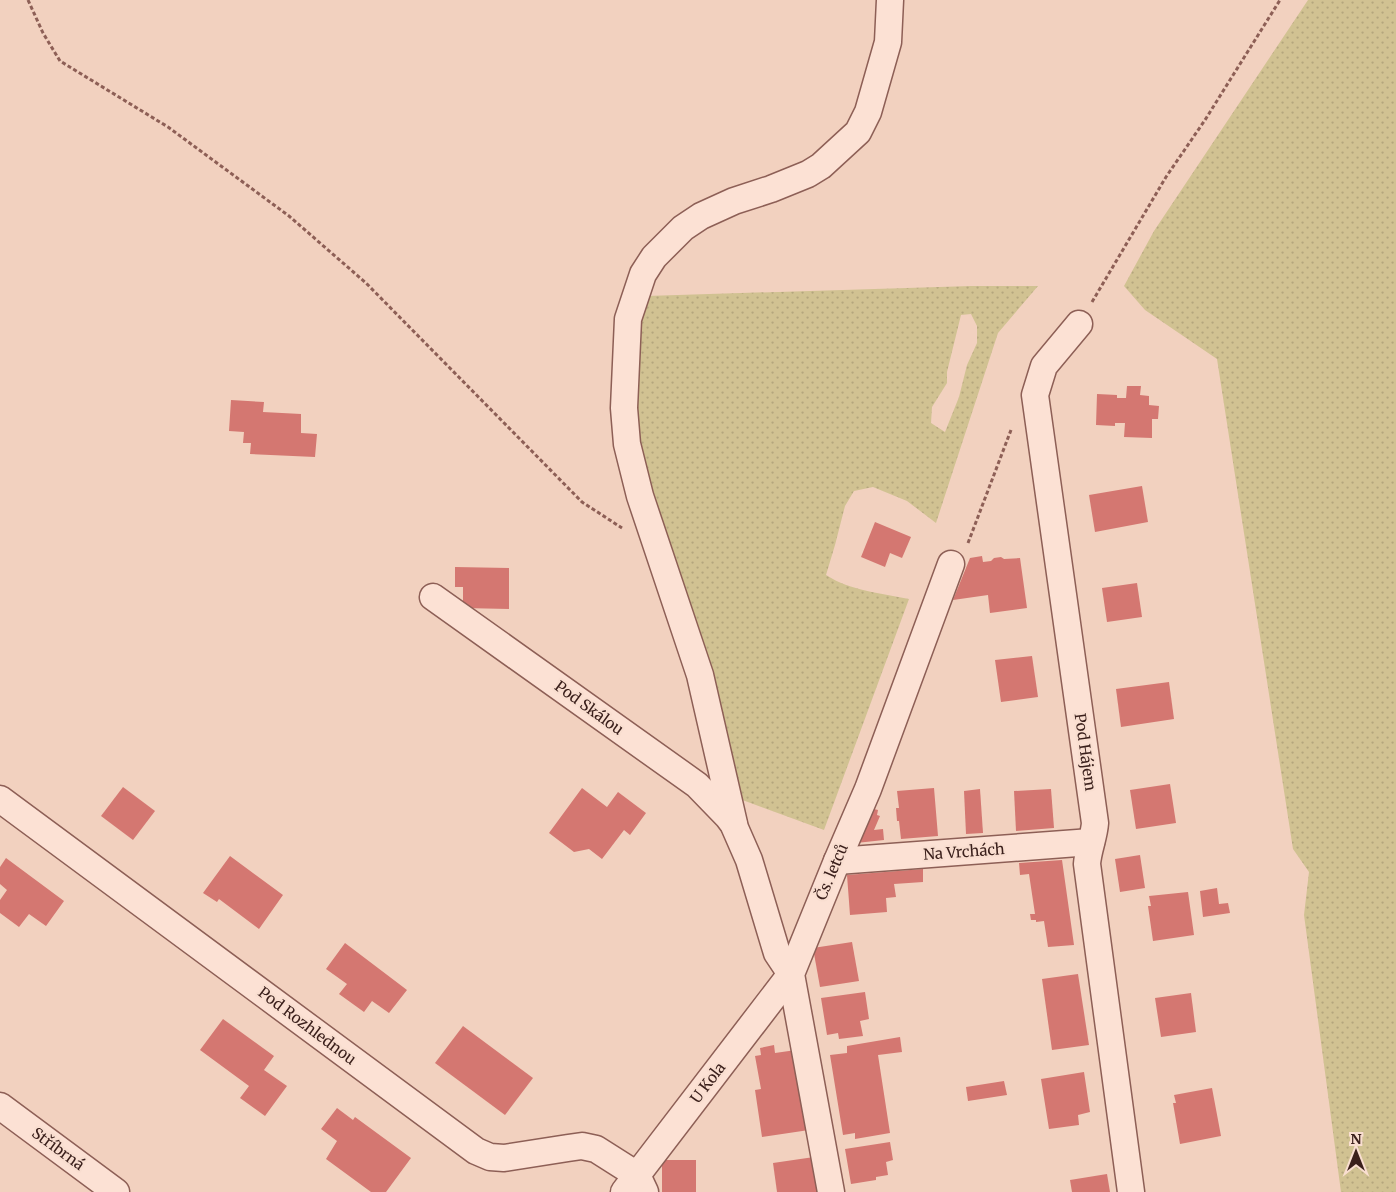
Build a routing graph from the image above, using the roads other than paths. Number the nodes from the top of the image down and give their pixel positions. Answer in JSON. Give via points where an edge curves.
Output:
{"nodes":[{"id":1,"x":890,"y":0,"type":"edge"},
{"id":2,"x":1079,"y":324,"type":"road end"},
{"id":3,"x":951,"y":564,"type":"road end"},
{"id":4,"x":433,"y":597,"type":"dead end"},
{"id":5,"x":0,"y":799,"type":"edge"},
{"id":6,"x":735,"y":828,"type":"junction"},
{"id":7,"x":1091,"y":842,"type":"junction"},
{"id":8,"x":837,"y":861,"type":"junction"},
{"id":9,"x":791,"y":974,"type":"junction"},
{"id":10,"x":0,"y":1106,"type":"edge"},
{"id":11,"x":636,"y":1186,"type":"edge"},
{"id":12,"x":116,"y":1192,"type":"edge"},
{"id":13,"x":831,"y":1192,"type":"edge"},
{"id":14,"x":1131,"y":1192,"type":"edge"}],
"edges":[{"from":1,"to":6,"type":"street","via":[[888,42],[868,112],[858,132],[808,174],[734,201],[683,228],[654,257],[643,274],[628,319],[624,408],[627,444],[640,496],[700,675]]},
{"from":2,"to":7,"type":"street","name":"Pod Hájem","via":[[1044,366],[1035,395],[1095,823]]},
{"from":3,"to":8,"type":"street","name":"Čs. letců","via":[[868,789]]},
{"from":4,"to":6,"type":"street","name":"Pod Skálou","via":[[697,785]]},
{"from":5,"to":11,"type":"street","name":"Pod Rozhlednou","via":[[476,1151],[504,1158],[582,1146],[596,1149]]},
{"from":6,"to":9,"type":"street","via":[[749,860],[777,953]]},
{"from":7,"to":8,"type":"street","name":"Na Vrchách"},
{"from":7,"to":14,"type":"street","name":"Pod Hájem","via":[[1087,864]]},
{"from":8,"to":9,"type":"street","name":"Čs. letců"},
{"from":9,"to":11,"type":"street","name":"U Kola"},
{"from":9,"to":13,"type":"street"},
{"from":10,"to":12,"type":"street","name":"Stříbrná"}]}
